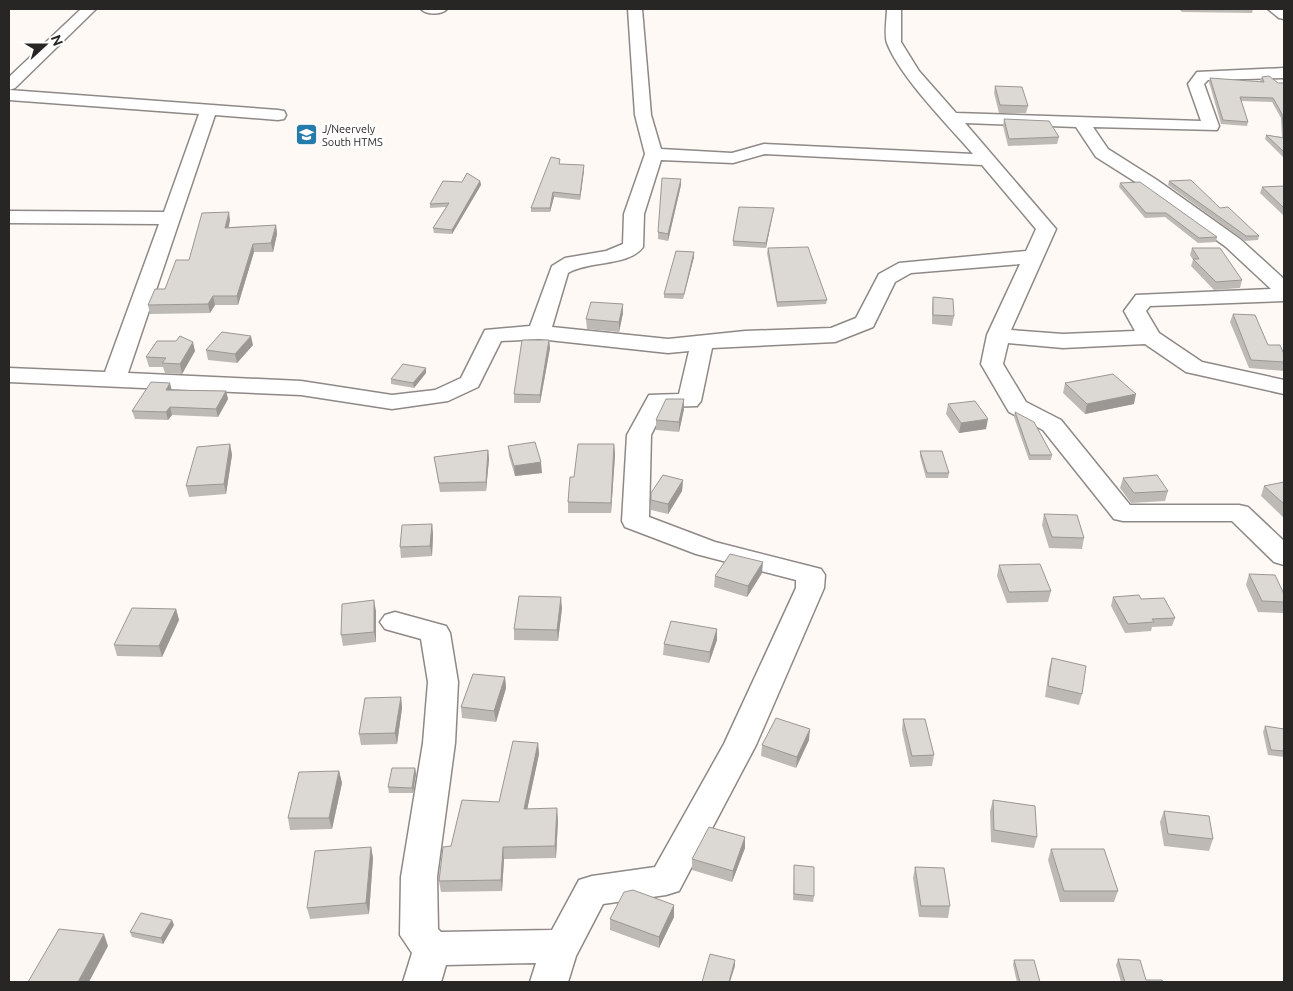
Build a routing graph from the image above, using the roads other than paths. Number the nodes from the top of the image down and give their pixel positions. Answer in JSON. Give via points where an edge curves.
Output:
{"nodes":[{"id":1,"x":89,"y":9,"type":"edge"},
{"id":2,"x":428,"y":9,"type":"edge"},
{"id":3,"x":440,"y":9,"type":"edge"},
{"id":4,"x":635,"y":9,"type":"edge"},
{"id":5,"x":894,"y":9,"type":"edge"},
{"id":6,"x":1275,"y":9,"type":"edge"},
{"id":7,"x":1284,"y":15,"type":"edge"},
{"id":8,"x":1281,"y":75,"type":"edge"},
{"id":9,"x":9,"y":85,"type":"edge"},
{"id":10,"x":9,"y":95,"type":"edge"},
{"id":11,"x":209,"y":110,"type":"junction"},
{"id":12,"x":278,"y":114,"type":"dead end"},
{"id":13,"x":949,"y":118,"type":"junction"},
{"id":14,"x":1082,"y":123,"type":"junction"},
{"id":15,"x":654,"y":154,"type":"junction"},
{"id":16,"x":985,"y":160,"type":"junction"},
{"id":17,"x":9,"y":217,"type":"edge"},
{"id":18,"x":172,"y":218,"type":"junction"},
{"id":19,"x":1032,"y":257,"type":"junction"},
{"id":20,"x":1284,"y":290,"type":"edge"},
{"id":21,"x":1284,"y":295,"type":"edge"},
{"id":22,"x":539,"y":332,"type":"junction"},
{"id":23,"x":998,"y":335,"type":"junction"},
{"id":24,"x":1150,"y":337,"type":"junction"},
{"id":25,"x":702,"y":342,"type":"junction"},
{"id":26,"x":9,"y":375,"type":"edge"},
{"id":27,"x":114,"y":380,"type":"junction"},
{"id":28,"x":1284,"y":387,"type":"edge"},
{"id":29,"x":1284,"y":556,"type":"edge"},
{"id":30,"x":394,"y":622,"type":"dead end"},
{"id":31,"x":562,"y":946,"type":"junction"},
{"id":32,"x":427,"y":966,"type":"edge"},
{"id":33,"x":549,"y":982,"type":"edge"}],
"edges":[{"from":1,"to":9,"type":"street"},
{"from":2,"to":3,"type":"street"},
{"from":4,"to":15,"type":"street","via":[[643,115]]},
{"from":5,"to":13,"type":"street","via":[[894,42],[913,74]]},
{"from":6,"to":7,"type":"street"},
{"from":8,"to":14,"type":"street","via":[[1203,75],[1196,84],[1211,126]]},
{"from":10,"to":11,"type":"street"},
{"from":11,"to":12,"type":"street"},
{"from":11,"to":18,"type":"street"},
{"from":13,"to":14,"type":"street"},
{"from":13,"to":16,"type":"street"},
{"from":14,"to":20,"type":"street","via":[[1102,154],[1151,184],[1233,243]]},
{"from":15,"to":16,"type":"street","via":[[733,158],[764,149]]},
{"from":15,"to":22,"type":"street","via":[[634,214],[633,247],[610,256],[572,262],[559,270]]},
{"from":16,"to":19,"type":"street","via":[[1046,229]]},
{"from":17,"to":18,"type":"street"},
{"from":18,"to":27,"type":"street"},
{"from":19,"to":23,"type":"street"},
{"from":19,"to":25,"type":"street","via":[[906,267],[886,278],[865,322],[835,335]]},
{"from":21,"to":24,"type":"street","via":[[1144,300],[1135,311]]},
{"from":22,"to":25,"type":"street","via":[[668,346]]},
{"from":22,"to":27,"type":"street","via":[[493,335],[470,382],[440,396],[392,402],[300,388]]},
{"from":23,"to":24,"type":"street","via":[[1063,341]]},
{"from":23,"to":29,"type":"street","via":[[992,364],[1017,407],[1052,425],[1123,513],[1239,513]]},
{"from":24,"to":28,"type":"street","via":[[1194,367]]},
{"from":25,"to":31,"type":"street","via":[[689,401],[657,400],[638,435],[635,521],[706,548],[811,575],[810,588],[740,745],[666,880],[592,891]]},
{"from":26,"to":27,"type":"street"},
{"from":30,"to":32,"type":"street","via":[[435,633],[443,682],[439,743],[419,877],[420,934]]},
{"from":31,"to":32,"type":"street"},
{"from":31,"to":33,"type":"street"}]}
